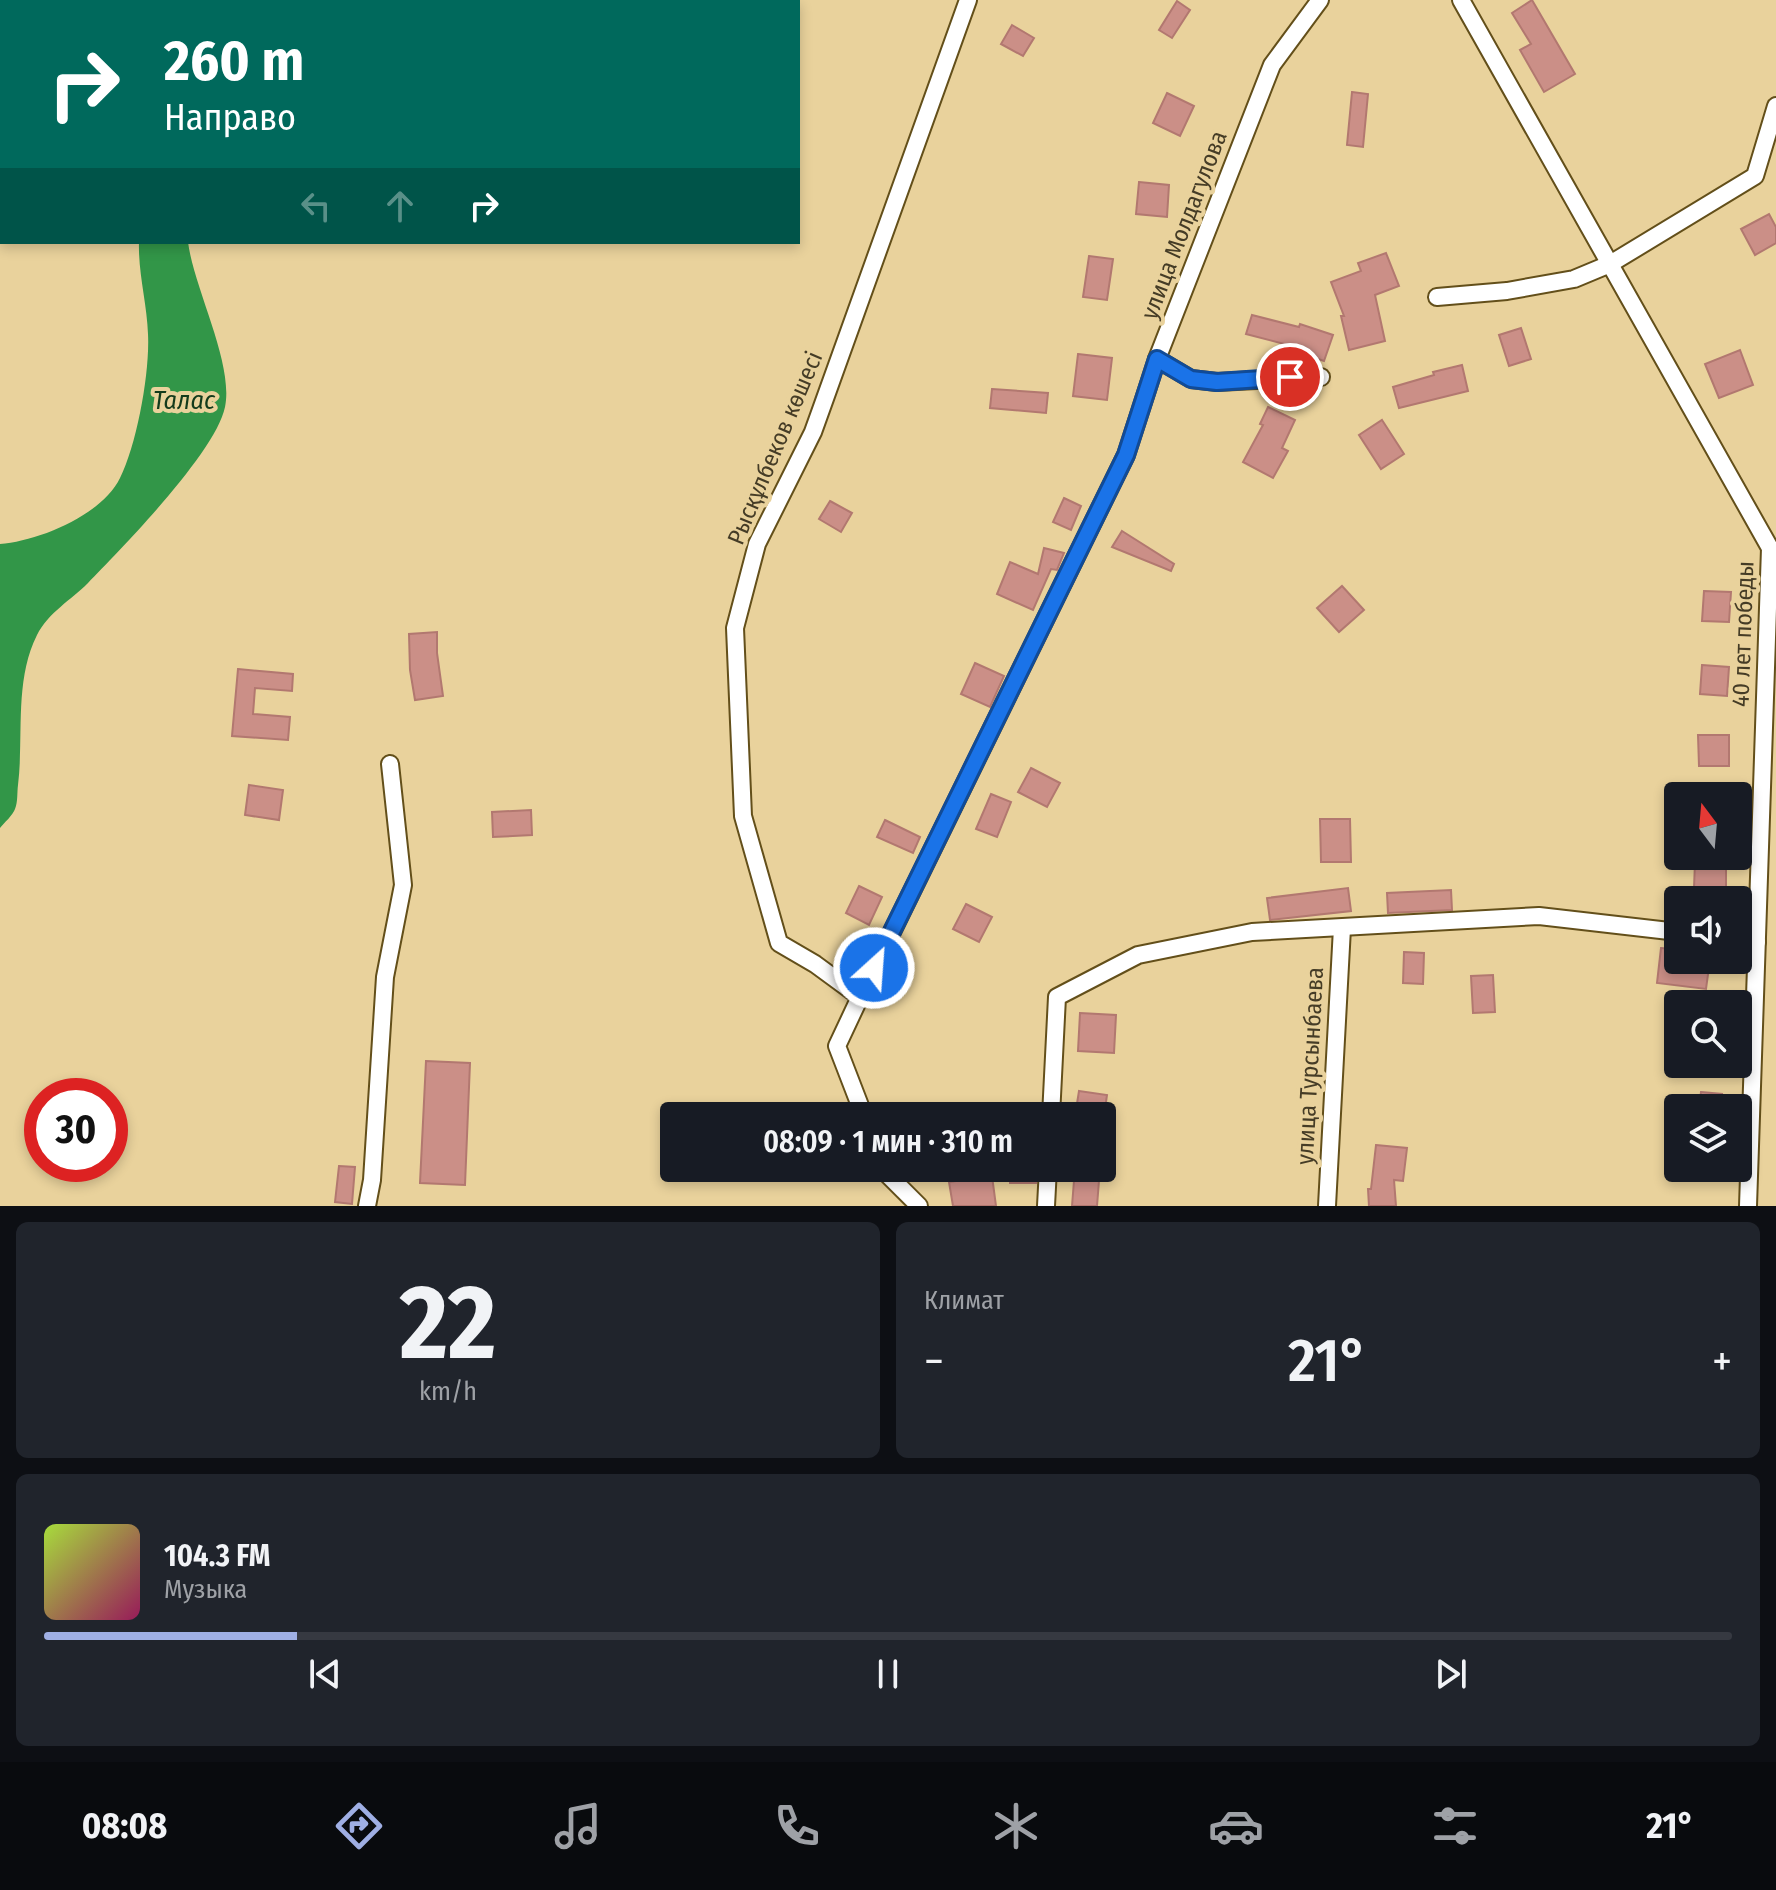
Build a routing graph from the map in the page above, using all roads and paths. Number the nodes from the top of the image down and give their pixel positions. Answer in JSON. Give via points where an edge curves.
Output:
{"nodes":[{"id":1,"x":968,"y":0,"type":"edge"},
{"id":2,"x":1320,"y":0,"type":"edge"},
{"id":3,"x":1461,"y":0,"type":"edge"},
{"id":4,"x":1776,"y":106,"type":"edge"},
{"id":5,"x":1610,"y":264,"type":"junction"},
{"id":6,"x":1437,"y":297,"type":"dead end"},
{"id":7,"x":1157,"y":359,"type":"junction"},
{"id":8,"x":1321,"y":377,"type":"dead end"},
{"id":9,"x":390,"y":764,"type":"dead end"},
{"id":10,"x":1342,"y":928,"type":"junction"},
{"id":11,"x":1664,"y":930,"type":"edge"},
{"id":12,"x":1752,"y":941,"type":"edge"},
{"id":13,"x":1757,"y":942,"type":"junction"},
{"id":14,"x":860,"y":997,"type":"junction"},
{"id":15,"x":859,"y":1102,"type":"edge"},
{"id":16,"x":1052,"y":1102,"type":"edge"},
{"id":17,"x":895,"y":1182,"type":"edge"},
{"id":18,"x":1047,"y":1182,"type":"edge"},
{"id":19,"x":367,"y":1206,"type":"edge"},
{"id":20,"x":919,"y":1206,"type":"edge"},
{"id":21,"x":1046,"y":1206,"type":"edge"},
{"id":22,"x":1327,"y":1206,"type":"edge"},
{"id":23,"x":1748,"y":1206,"type":"edge"}],
"edges":[{"from":1,"to":14,"type":"street","name":"Рысқұлбеков көшесі","via":[[813,432],[757,544],[735,628],[743,816],[779,943]]},
{"from":2,"to":7,"type":"street","name":"улица Молдагулова","via":[[1272,65]]},
{"from":3,"to":5,"type":"street","name":"40 лет победы"},
{"from":4,"to":5,"type":"street","via":[[1755,176]]},
{"from":5,"to":6,"type":"street","via":[[1574,279]]},
{"from":5,"to":13,"type":"street","name":"40 лет победы","via":[[1770,548]]},
{"from":7,"to":8,"type":"street","via":[[1191,379],[1217,382]]},
{"from":7,"to":14,"type":"street","name":"улица Молдагулова","via":[[1126,455]]},
{"from":9,"to":19,"type":"street","via":[[403,885],[385,977]]},
{"from":10,"to":11,"type":"street","via":[[1539,916]]},
{"from":10,"to":16,"type":"street","via":[[1252,932],[1138,955],[1057,997]]},
{"from":10,"to":22,"type":"street","name":"улица Турсынбаева"},
{"from":12,"to":13,"type":"street"},
{"from":13,"to":23,"type":"street","name":"40 лет победы"},
{"from":14,"to":15,"type":"street","via":[[837,1046]]},
{"from":17,"to":20,"type":"street"},
{"from":18,"to":21,"type":"street"}]}
